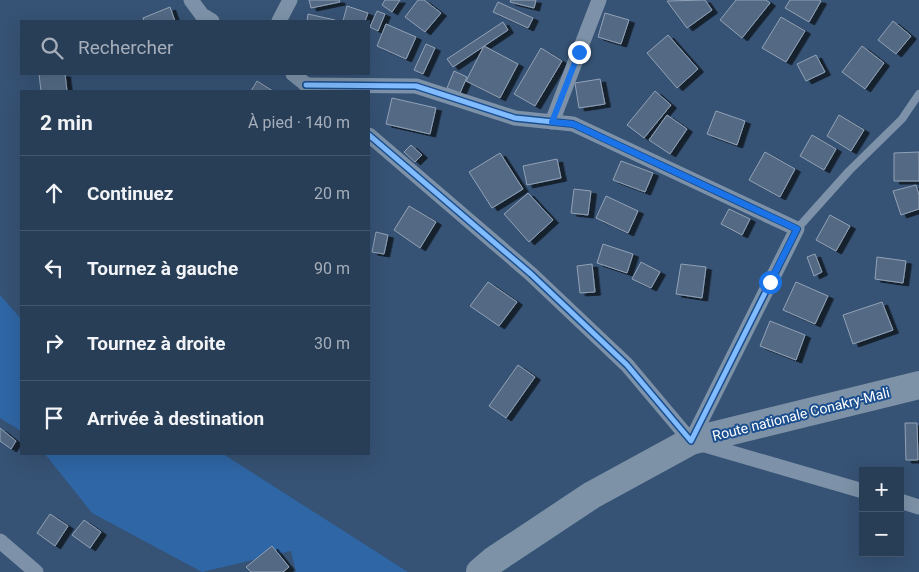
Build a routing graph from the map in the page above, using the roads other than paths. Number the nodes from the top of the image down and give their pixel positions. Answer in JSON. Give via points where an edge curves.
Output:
{"nodes":[{"id":1,"x":191,"y":0,"type":"edge"},
{"id":2,"x":290,"y":0,"type":"edge"},
{"id":3,"x":599,"y":0,"type":"edge"},
{"id":4,"x":210,"y":20,"type":"edge"},
{"id":5,"x":280,"y":20,"type":"edge"},
{"id":6,"x":294,"y":75,"type":"edge"},
{"id":7,"x":310,"y":88,"type":"edge"},
{"id":8,"x":919,"y":94,"type":"edge"},
{"id":9,"x":552,"y":122,"type":"junction"},
{"id":10,"x":370,"y":136,"type":"edge"},
{"id":11,"x":797,"y":229,"type":"junction"},
{"id":12,"x":919,"y":385,"type":"edge"},
{"id":13,"x":691,"y":441,"type":"junction"},
{"id":14,"x":859,"y":490,"type":"edge"},
{"id":15,"x":904,"y":502,"type":"edge"},
{"id":16,"x":919,"y":507,"type":"edge"},
{"id":17,"x":0,"y":541,"type":"edge"},
{"id":18,"x":36,"y":572,"type":"edge"},
{"id":19,"x":480,"y":572,"type":"edge"}],
"edges":[{"from":1,"to":4,"type":"street","via":[[202,15]]},
{"from":2,"to":5,"type":"street"},
{"from":3,"to":9,"type":"street"},
{"from":6,"to":7,"type":"street"},
{"from":7,"to":9,"type":"street","via":[[416,86],[514,118]]},
{"from":8,"to":11,"type":"lane","via":[[902,119]]},
{"from":9,"to":11,"type":"street","via":[[573,124]]},
{"from":10,"to":13,"type":"street","via":[[531,274],[627,365]]},
{"from":11,"to":13,"type":"street"},
{"from":12,"to":13,"type":"highway","name":"Route nationale Conakry-Mali"},
{"from":13,"to":14,"type":"street"},
{"from":13,"to":19,"type":"highway","name":"Route nationale Conakry-Mali","via":[[592,494]]},
{"from":15,"to":16,"type":"street"},
{"from":17,"to":18,"type":"street"}]}
